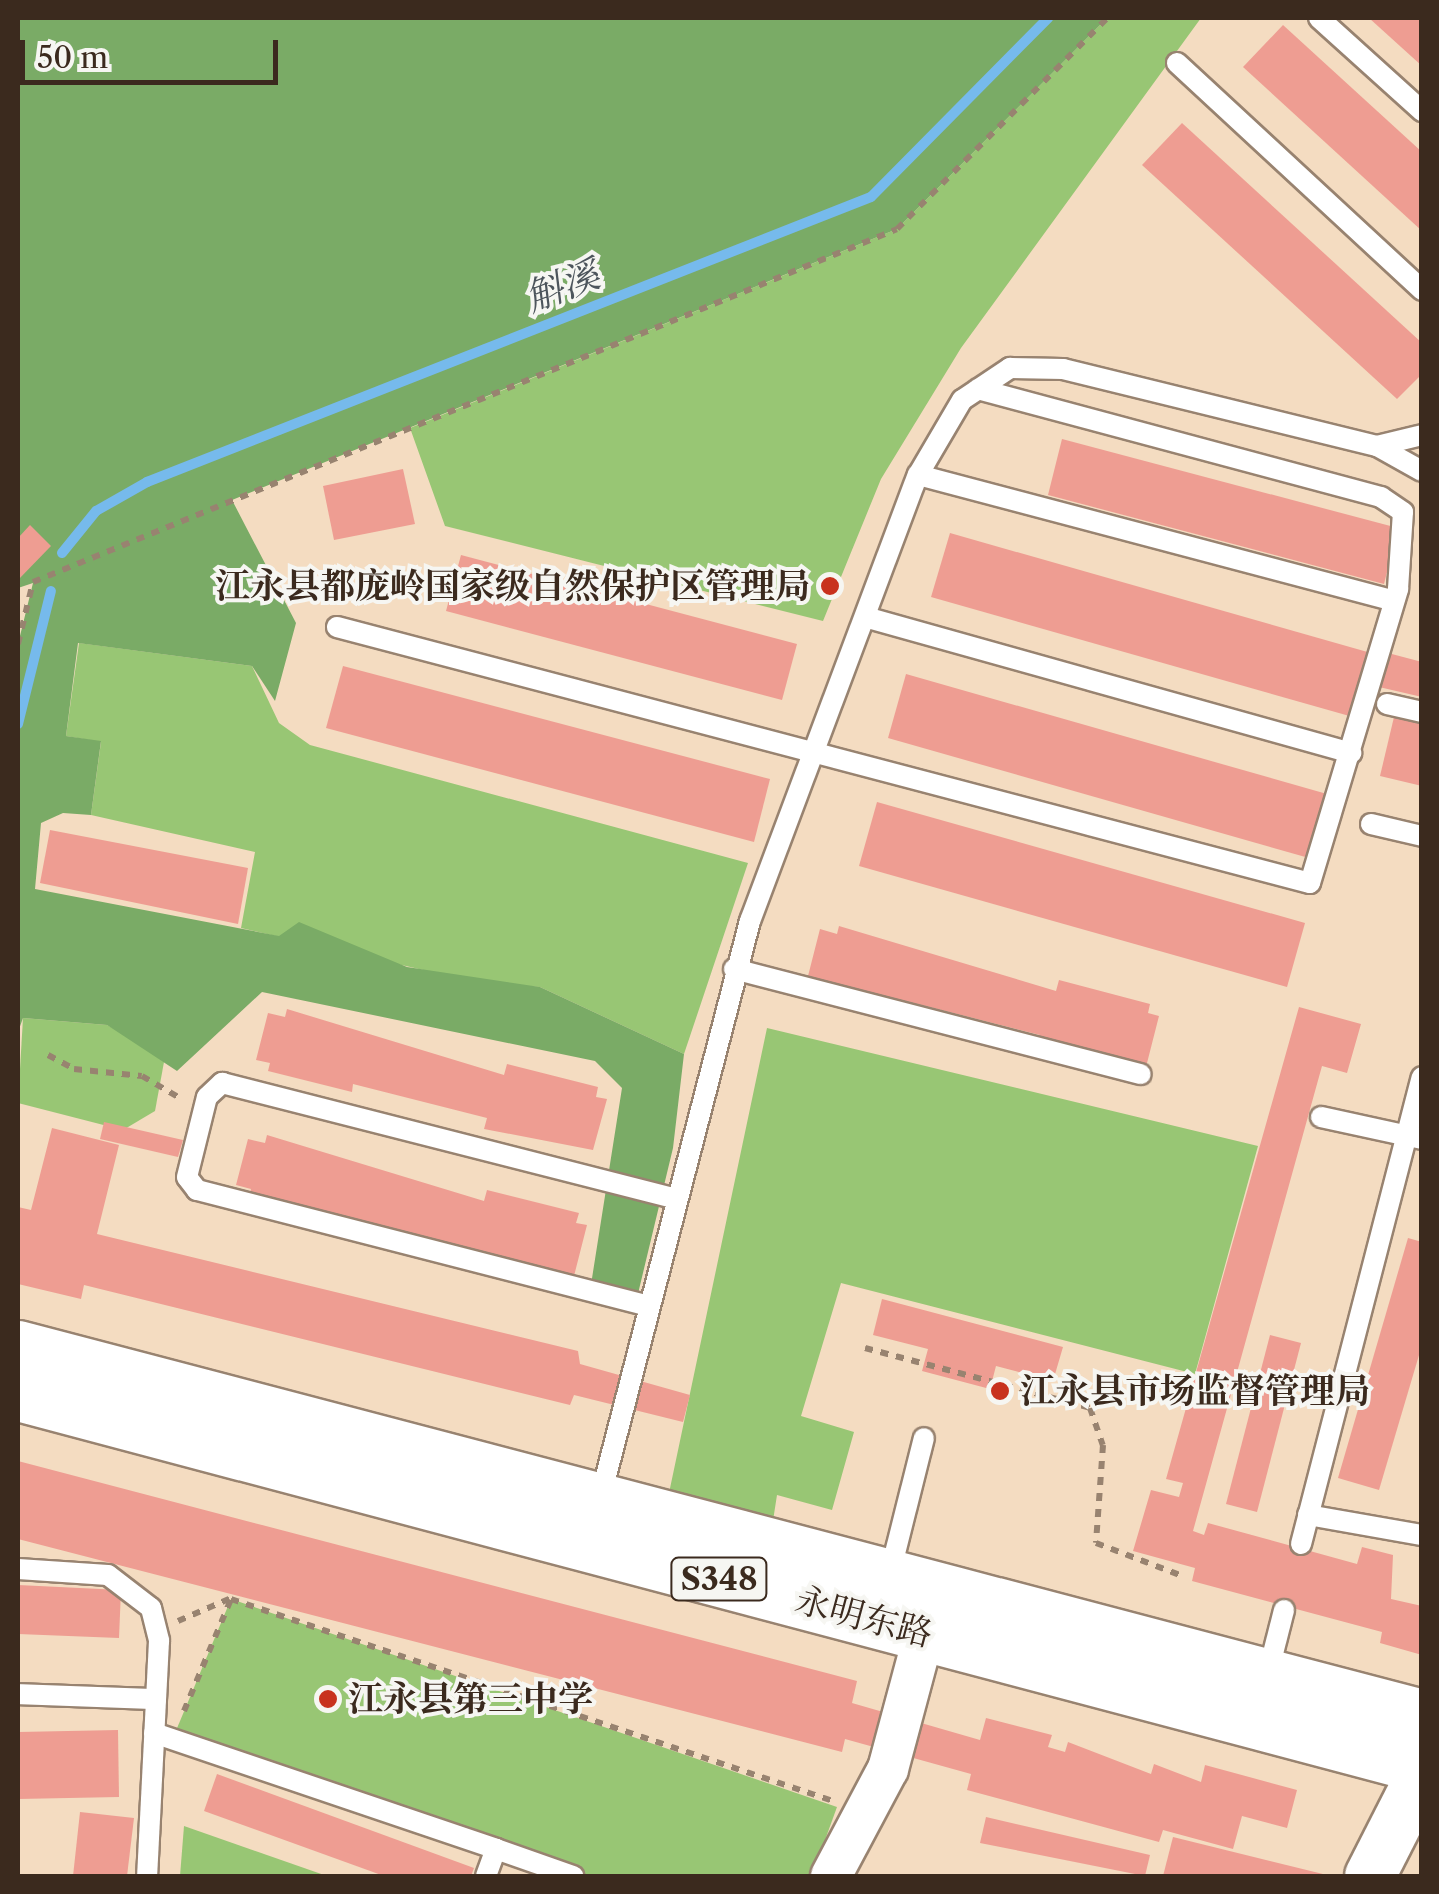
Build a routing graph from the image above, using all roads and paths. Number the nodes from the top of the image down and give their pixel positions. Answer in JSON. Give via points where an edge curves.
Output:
{"nodes":[{"id":1,"x":1107,"y":18,"type":"edge"},
{"id":2,"x":1319,"y":18,"type":"edge"},
{"id":3,"x":1178,"y":63,"type":"dead end"},
{"id":4,"x":1422,"y":111,"type":"edge"},
{"id":5,"x":1422,"y":290,"type":"edge"},
{"id":6,"x":978,"y":389,"type":"junction"},
{"id":7,"x":1422,"y":435,"type":"edge"},
{"id":8,"x":1377,"y":446,"type":"junction"},
{"id":9,"x":1422,"y":471,"type":"edge"},
{"id":10,"x":918,"y":475,"type":"junction"},
{"id":11,"x":1394,"y":602,"type":"junction"},
{"id":12,"x":864,"y":616,"type":"junction"},
{"id":13,"x":337,"y":627,"type":"dead end"},
{"id":14,"x":18,"y":644,"type":"edge"},
{"id":15,"x":1387,"y":704,"type":"dead end"},
{"id":16,"x":1422,"y":712,"type":"edge"},
{"id":17,"x":1351,"y":753,"type":"junction"},
{"id":18,"x":812,"y":754,"type":"junction"},
{"id":19,"x":1371,"y":824,"type":"dead end"},
{"id":20,"x":1422,"y":836,"type":"edge"},
{"id":21,"x":734,"y":969,"type":"junction"},
{"id":22,"x":48,"y":1055,"type":"dead end"},
{"id":23,"x":1141,"y":1074,"type":"dead end"},
{"id":24,"x":1422,"y":1077,"type":"edge"},
{"id":25,"x":204,"y":1110,"type":"junction"},
{"id":26,"x":1321,"y":1118,"type":"dead end"},
{"id":27,"x":1414,"y":1137,"type":"edge"},
{"id":28,"x":676,"y":1198,"type":"junction"},
{"id":29,"x":649,"y":1306,"type":"junction"},
{"id":30,"x":18,"y":1348,"type":"edge"},
{"id":31,"x":865,"y":1348,"type":"dead end"},
{"id":32,"x":18,"y":1393,"type":"edge"},
{"id":33,"x":924,"y":1438,"type":"dead end"},
{"id":34,"x":601,"y":1495,"type":"junction"},
{"id":35,"x":1308,"y":1515,"type":"junction"},
{"id":36,"x":1422,"y":1535,"type":"edge"},
{"id":37,"x":1301,"y":1544,"type":"dead end"},
{"id":38,"x":18,"y":1569,"type":"edge"},
{"id":39,"x":1180,"y":1575,"type":"dead end"},
{"id":40,"x":917,"y":1597,"type":"junction"},
{"id":41,"x":230,"y":1599,"type":"junction"},
{"id":42,"x":1284,"y":1610,"type":"dead end"},
{"id":43,"x":156,"y":1632,"type":"junction"},
{"id":44,"x":1267,"y":1675,"type":"junction"},
{"id":45,"x":18,"y":1694,"type":"edge"},
{"id":46,"x":156,"y":1699,"type":"junction"},
{"id":47,"x":1422,"y":1717,"type":"edge"},
{"id":48,"x":164,"y":1733,"type":"junction"},
{"id":49,"x":1422,"y":1764,"type":"edge"},
{"id":50,"x":1422,"y":1774,"type":"edge"},
{"id":51,"x":869,"y":1802,"type":"junction"},
{"id":52,"x":496,"y":1849,"type":"junction"},
{"id":53,"x":543,"y":1872,"type":"edge"},
{"id":54,"x":147,"y":1876,"type":"edge"},
{"id":55,"x":486,"y":1876,"type":"edge"},
{"id":56,"x":573,"y":1876,"type":"edge"},
{"id":57,"x":831,"y":1876,"type":"edge"},
{"id":58,"x":1370,"y":1876,"type":"edge"}],
"edges":[{"from":1,"to":14,"type":"path","via":[[897,229],[33,582]]},
{"from":2,"to":4,"type":"lane"},
{"from":3,"to":5,"type":"lane"},
{"from":6,"to":8,"type":"lane","via":[[1010,368],[1063,369]]},
{"from":6,"to":10,"type":"lane","via":[[962,400]]},
{"from":6,"to":11,"type":"lane","via":[[1382,497],[1403,512]]},
{"from":7,"to":8,"type":"lane"},
{"from":8,"to":9,"type":"lane"},
{"from":10,"to":11,"type":"lane"},
{"from":10,"to":12,"type":"lane"},
{"from":11,"to":17,"type":"lane"},
{"from":12,"to":17,"type":"lane"},
{"from":12,"to":18,"type":"lane"},
{"from":13,"to":18,"type":"lane"},
{"from":15,"to":16,"type":"lane"},
{"from":17,"to":18,"type":"lane","via":[[1320,864],[1310,883],[1296,884]]},
{"from":18,"to":21,"type":"lane"},
{"from":19,"to":20,"type":"lane"},
{"from":21,"to":23,"type":"lane"},
{"from":21,"to":28,"type":"lane"},
{"from":22,"to":25,"type":"path","via":[[74,1070],[142,1076]]},
{"from":24,"to":27,"type":"lane"},
{"from":25,"to":28,"type":"lane","via":[[222,1083]]},
{"from":25,"to":29,"type":"lane","via":[[187,1176],[197,1190]]},
{"from":26,"to":27,"type":"lane"},
{"from":27,"to":35,"type":"lane"},
{"from":28,"to":29,"type":"lane"},
{"from":29,"to":34,"type":"lane"},
{"from":30,"to":34,"type":"main road","name":"永明东路","number":"S348"},
{"from":31,"to":39,"type":"path","via":[[1090,1408],[1104,1446],[1096,1543]]},
{"from":32,"to":40,"type":"main road","name":"永明东路","number":"S348"},
{"from":33,"to":40,"type":"lane"},
{"from":34,"to":40,"type":"main road","name":"永明东路","number":"S348"},
{"from":35,"to":36,"type":"lane"},
{"from":35,"to":37,"type":"lane"},
{"from":38,"to":43,"type":"lane","via":[[108,1575],[138,1590]]},
{"from":40,"to":44,"type":"main road","name":"永明东路","number":"S348"},
{"from":40,"to":49,"type":"main road","name":"永明东路","number":"S348"},
{"from":40,"to":51,"type":"street","via":[[888,1769]]},
{"from":41,"to":43,"type":"path","via":[[192,1608]]},
{"from":41,"to":48,"type":"path"},
{"from":41,"to":51,"type":"path","via":[[818,1800]]},
{"from":42,"to":44,"type":"lane"},
{"from":43,"to":46,"type":"lane"},
{"from":44,"to":47,"type":"main road","name":"永明东路","number":"S348"},
{"from":45,"to":46,"type":"lane"},
{"from":46,"to":48,"type":"lane"},
{"from":48,"to":52,"type":"lane"},
{"from":48,"to":54,"type":"lane"},
{"from":50,"to":58,"type":"street"},
{"from":51,"to":57,"type":"street"},
{"from":52,"to":53,"type":"lane"},
{"from":52,"to":55,"type":"lane"},
{"from":53,"to":56,"type":"lane"}]}
